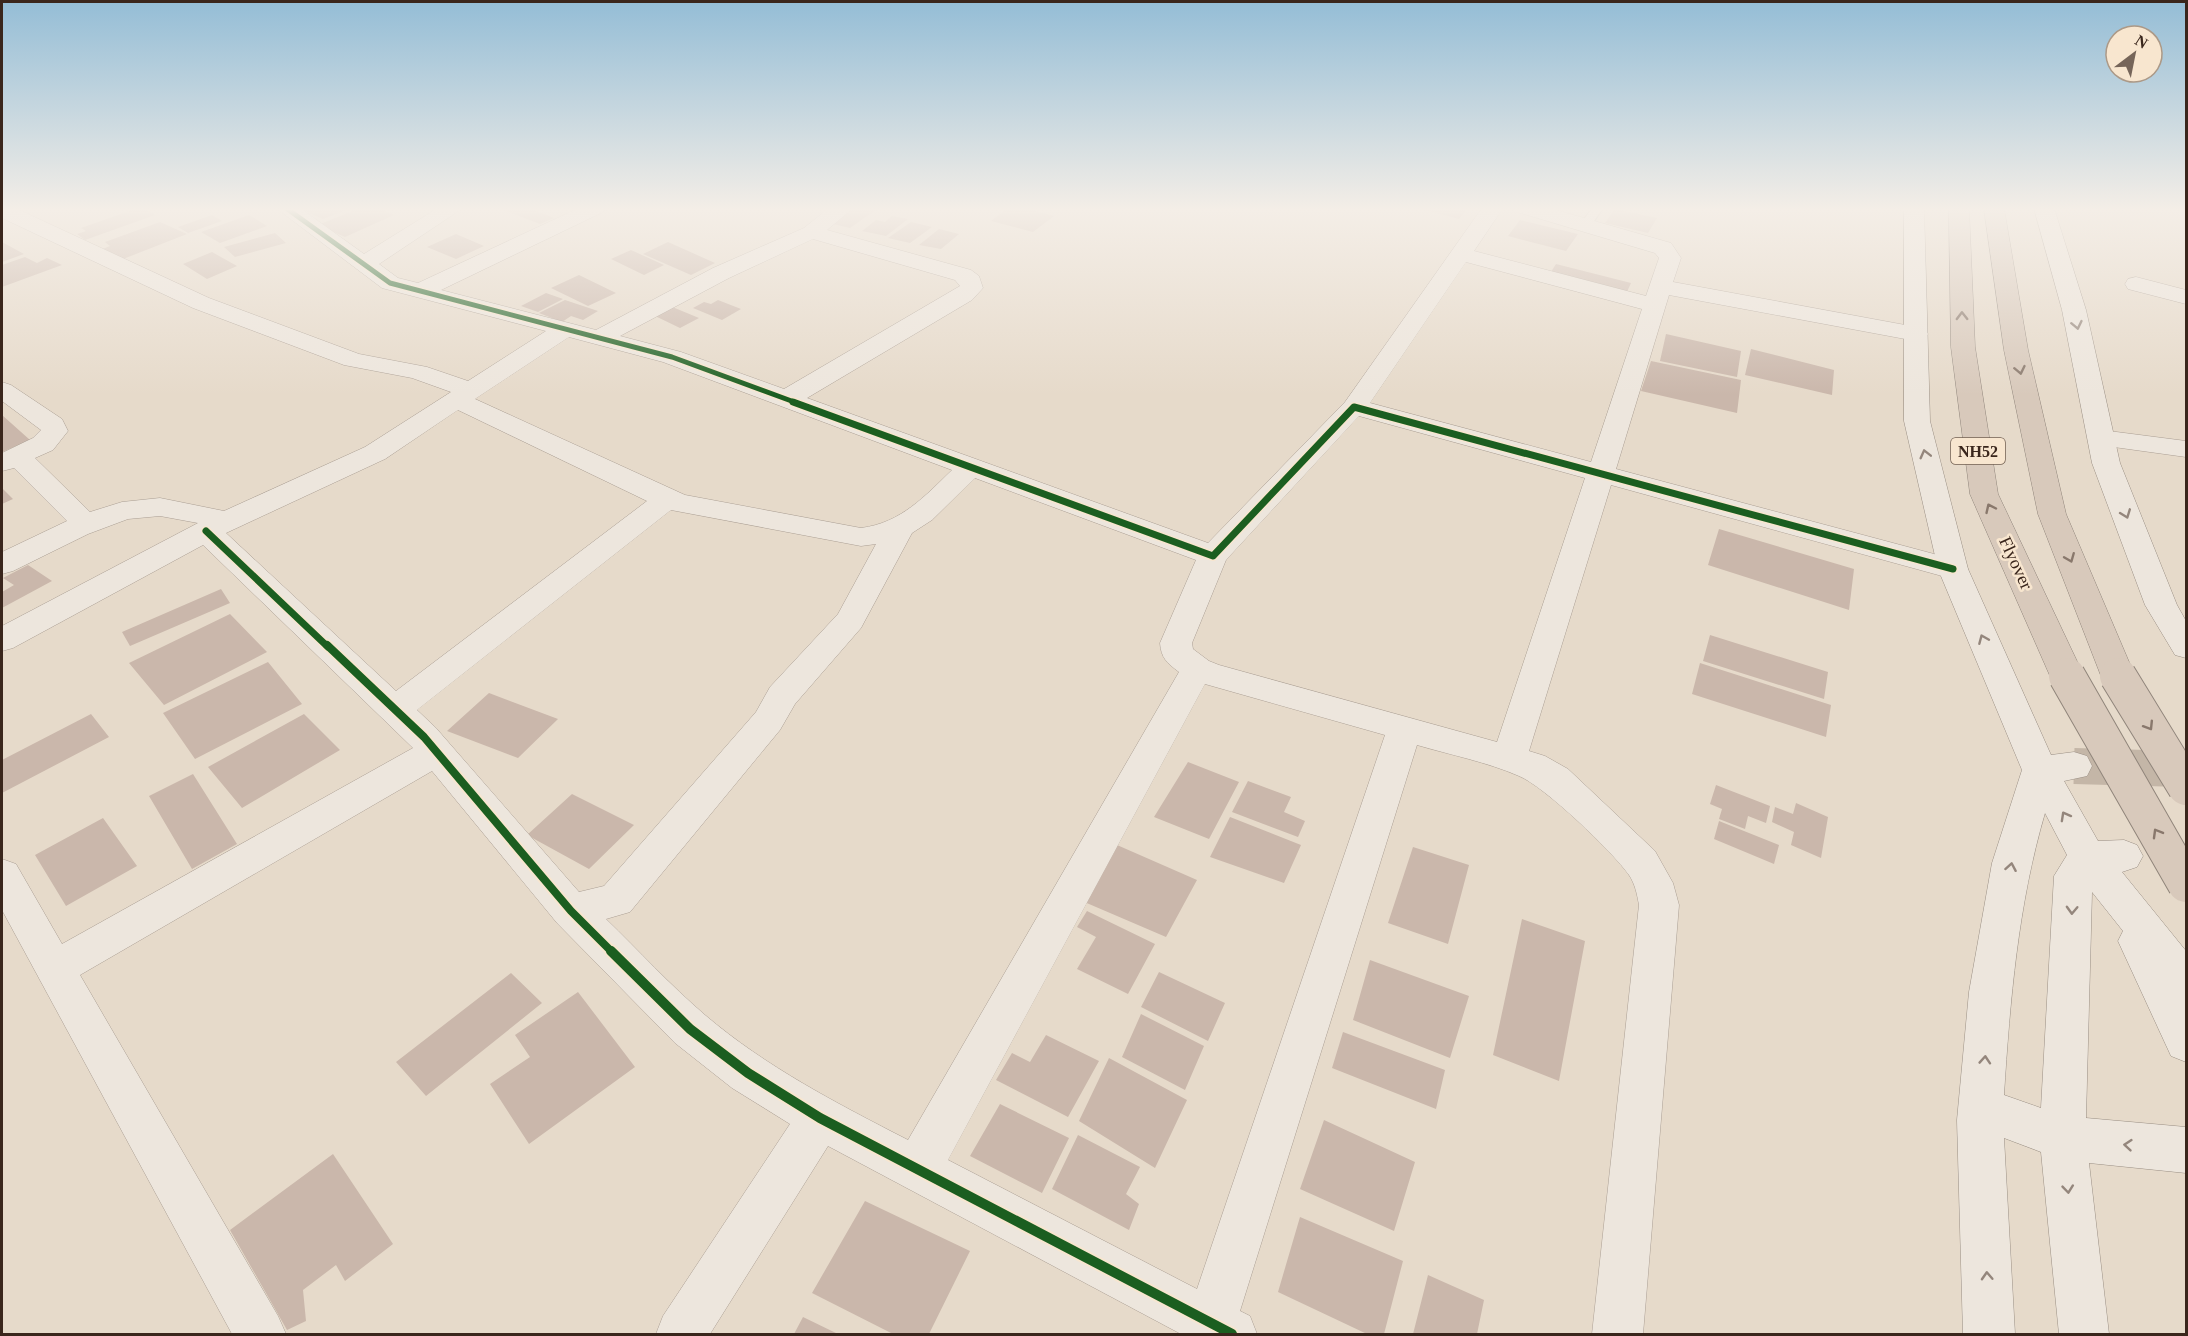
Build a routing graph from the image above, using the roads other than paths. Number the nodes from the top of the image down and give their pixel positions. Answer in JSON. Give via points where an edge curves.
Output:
{"nodes":[{"id":1,"x":131,"y":270,"type":"edge"},
{"id":2,"x":373,"y":270,"type":"edge"},
{"id":3,"x":464,"y":270,"type":"edge"},
{"id":4,"x":728,"y":270,"type":"edge"},
{"id":5,"x":943,"y":270,"type":"edge"},
{"id":6,"x":1450,"y":270,"type":"edge"},
{"id":7,"x":1538,"y":270,"type":"edge"},
{"id":8,"x":1666,"y":270,"type":"edge"},
{"id":9,"x":1915,"y":270,"type":"edge"},
{"id":10,"x":1961,"y":270,"type":"edge"},
{"id":11,"x":2004,"y":270,"type":"edge"},
{"id":12,"x":2062,"y":270,"type":"edge"},
{"id":13,"x":2136,"y":284,"type":"dead end"},
{"id":14,"x":420,"y":291,"type":"junction"},
{"id":15,"x":1658,"y":296,"type":"junction"},
{"id":16,"x":2187,"y":297,"type":"edge"},
{"id":17,"x":565,"y":329,"type":"junction"},
{"id":18,"x":1916,"y":334,"type":"junction"},
{"id":19,"x":599,"y":338,"type":"junction"},
{"id":20,"x":2,"y":390,"type":"edge"},
{"id":21,"x":464,"y":395,"type":"junction"},
{"id":22,"x":786,"y":399,"type":"junction"},
{"id":23,"x":1354,"y":407,"type":"junction"},
{"id":24,"x":2101,"y":438,"type":"junction"},
{"id":25,"x":2187,"y":449,"type":"edge"},
{"id":26,"x":10,"y":460,"type":"edge"},
{"id":27,"x":971,"y":467,"type":"junction"},
{"id":28,"x":1599,"y":474,"type":"junction"},
{"id":29,"x":667,"y":499,"type":"junction"},
{"id":30,"x":87,"y":525,"type":"junction"},
{"id":31,"x":217,"y":526,"type":"junction"},
{"id":32,"x":898,"y":531,"type":"junction"},
{"id":33,"x":1213,"y":556,"type":"junction"},
{"id":34,"x":2,"y":564,"type":"edge"},
{"id":35,"x":1953,"y":569,"type":"junction"},
{"id":36,"x":2,"y":640,"type":"edge"},
{"id":37,"x":2187,"y":647,"type":"edge"},
{"id":38,"x":1197,"y":669,"type":"junction"},
{"id":39,"x":393,"y":710,"type":"junction"},
{"id":40,"x":1405,"y":728,"type":"junction"},
{"id":41,"x":436,"y":752,"type":"junction"},
{"id":42,"x":1509,"y":758,"type":"junction"},
{"id":43,"x":2057,"y":768,"type":"junction"},
{"id":44,"x":2187,"y":787,"type":"edge"},
{"id":45,"x":2108,"y":866,"type":"junction"},
{"id":46,"x":2,"y":875,"type":"edge"},
{"id":47,"x":2187,"y":884,"type":"edge"},
{"id":48,"x":571,"y":911,"type":"junction"},
{"id":49,"x":55,"y":969,"type":"junction"},
{"id":50,"x":2187,"y":981,"type":"edge"},
{"id":51,"x":2187,"y":1042,"type":"edge"},
{"id":52,"x":1981,"y":1108,"type":"junction"},
{"id":53,"x":820,"y":1118,"type":"junction"},
{"id":54,"x":2063,"y":1138,"type":"junction"},
{"id":55,"x":2187,"y":1150,"type":"edge"},
{"id":56,"x":917,"y":1170,"type":"junction"},
{"id":57,"x":1217,"y":1331,"type":"edge"},
{"id":58,"x":260,"y":1335,"type":"edge"},
{"id":59,"x":681,"y":1335,"type":"edge"},
{"id":60,"x":1618,"y":1335,"type":"edge"},
{"id":61,"x":1989,"y":1335,"type":"edge"},
{"id":62,"x":2084,"y":1335,"type":"edge"}],
"edges":[{"from":1,"to":21,"type":"street","via":[[201,303],[353,360],[418,372]]},
{"from":2,"to":14,"type":"street","via":[[390,283]]},
{"from":3,"to":14,"type":"street"},
{"from":4,"to":19,"type":"street"},
{"from":5,"to":22,"type":"street","via":[[972,281],[972,288]]},
{"from":6,"to":23,"type":"street"},
{"from":7,"to":15,"type":"street"},
{"from":8,"to":15,"type":"street"},
{"from":9,"to":18,"type":"street"},
{"from":47,"to":10,"type":"highway","name":"Flyover","number":"NH52","one_way":true,"bridge":true,"via":[[2067,676],[1984,494],[1963,347]]},
{"from":11,"to":44,"type":"highway","one_way":true,"bridge":true,"via":[[2016,350],[2052,514],[2118,676]]},
{"from":12,"to":24,"type":"street","one_way":true},
{"from":13,"to":16,"type":"street"},
{"from":14,"to":17,"type":"street"},
{"from":15,"to":18,"type":"street"},
{"from":15,"to":28,"type":"street"},
{"from":17,"to":19,"type":"street"},
{"from":17,"to":21,"type":"street"},
{"from":35,"to":18,"type":"street","one_way":true,"via":[[1917,421]]},
{"from":19,"to":22,"type":"street","via":[[672,357]]},
{"from":20,"to":26,"type":"street","via":[[53,425],[55,431],[43,444]]},
{"from":21,"to":29,"type":"street"},
{"from":21,"to":31,"type":"street","via":[[357,463]]},
{"from":22,"to":27,"type":"street"},
{"from":23,"to":28,"type":"street"},
{"from":23,"to":33,"type":"street"},
{"from":24,"to":25,"type":"street"},
{"from":24,"to":37,"type":"street","one_way":true,"via":[[2106,462],[2161,605]]},
{"from":26,"to":30,"type":"street"},
{"from":27,"to":32,"type":"street"},
{"from":27,"to":33,"type":"street"},
{"from":28,"to":35,"type":"street"},
{"from":28,"to":42,"type":"street"},
{"from":29,"to":32,"type":"street","via":[[861,537],[880,537]]},
{"from":29,"to":39,"type":"street"},
{"from":30,"to":31,"type":"street","via":[[121,512],[159,507]]},
{"from":30,"to":34,"type":"street"},
{"from":31,"to":36,"type":"street"},
{"from":31,"to":39,"type":"street"},
{"from":32,"to":48,"type":"street","via":[[850,620],[782,696],[768,721],[616,900]]},
{"from":33,"to":38,"type":"street","via":[[1176,643],[1177,654]]},
{"from":43,"to":35,"type":"street","one_way":true},
{"from":38,"to":40,"type":"street"},
{"from":38,"to":56,"type":"street"},
{"from":39,"to":41,"type":"street"},
{"from":40,"to":42,"type":"street"},
{"from":40,"to":57,"type":"street"},
{"from":41,"to":48,"type":"street"},
{"from":41,"to":49,"type":"street"},
{"from":42,"to":60,"type":"street","via":[[1555,779],[1621,841],[1654,883],[1659,905]]},
{"from":45,"to":43,"type":"street","one_way":true},
{"from":52,"to":43,"type":"street","one_way":true,"via":[[1990,992],[2011,863]]},
{"from":45,"to":50,"type":"street"},
{"from":45,"to":51,"type":"street"},
{"from":45,"to":54,"type":"street","one_way":true,"via":[[2073,876]]},
{"from":46,"to":49,"type":"street"},
{"from":48,"to":53,"type":"street","via":[[690,1029],[748,1073]]},
{"from":49,"to":58,"type":"street"},
{"from":52,"to":54,"type":"street"},
{"from":61,"to":52,"type":"street","one_way":true},
{"from":53,"to":56,"type":"street"},
{"from":53,"to":59,"type":"street"},
{"from":55,"to":54,"type":"street","one_way":true},
{"from":54,"to":62,"type":"street","one_way":true},
{"from":56,"to":57,"type":"street"}]}
